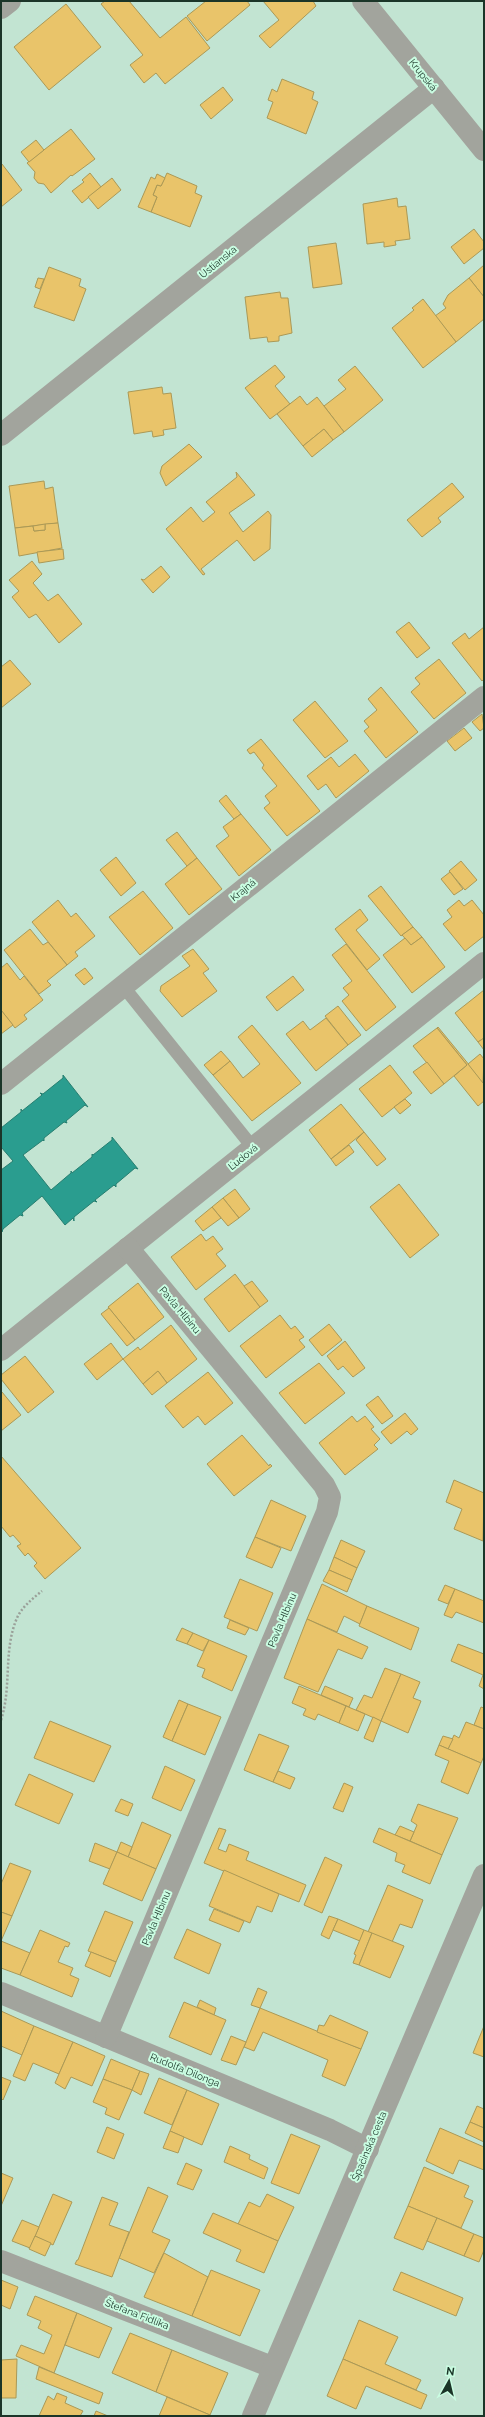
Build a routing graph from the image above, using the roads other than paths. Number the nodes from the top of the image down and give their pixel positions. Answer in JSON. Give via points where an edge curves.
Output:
{"nodes":[{"id":1,"x":10,"y":1,"type":"edge"},
{"id":2,"x":362,"y":1,"type":"edge"},
{"id":3,"x":1,"y":8,"type":"edge"},
{"id":4,"x":434,"y":88,"type":"junction"},
{"id":5,"x":484,"y":150,"type":"edge"},
{"id":6,"x":1,"y":435,"type":"edge"},
{"id":7,"x":484,"y":696,"type":"edge"},
{"id":8,"x":484,"y":963,"type":"edge"},
{"id":9,"x":123,"y":986,"type":"junction"},
{"id":10,"x":1,"y":1084,"type":"edge"},
{"id":11,"x":254,"y":1148,"type":"junction"},
{"id":12,"x":128,"y":1248,"type":"junction"},
{"id":13,"x":1,"y":1350,"type":"edge"},
{"id":14,"x":484,"y":1875,"type":"edge"},
{"id":15,"x":1,"y":1993,"type":"edge"},
{"id":16,"x":106,"y":2037,"type":"junction"},
{"id":17,"x":368,"y":2148,"type":"junction"},
{"id":18,"x":1,"y":2261,"type":"edge"},
{"id":19,"x":272,"y":2367,"type":"junction"},
{"id":20,"x":253,"y":2416,"type":"edge"}],
"edges":[{"from":1,"to":3,"type":"street"},
{"from":2,"to":4,"type":"street","name":"Krupská"},
{"from":4,"to":5,"type":"street","name":"Krupská"},
{"from":4,"to":6,"type":"street","name":"Ustianska"},
{"from":7,"to":9,"type":"street","name":"Krajná"},
{"from":8,"to":11,"type":"street","name":"Ľudová"},
{"from":9,"to":10,"type":"street","name":"Krajná"},
{"from":9,"to":11,"type":"lane"},
{"from":11,"to":12,"type":"street","name":"Ľudová"},
{"from":12,"to":13,"type":"street","name":"Ľudová"},
{"from":12,"to":16,"type":"street","name":"Pavla Hlbinu","via":[[324,1484],[330,1497],[324,1519]]},
{"from":14,"to":17,"type":"street","name":"Špačinská cesta"},
{"from":15,"to":16,"type":"street","name":"Rudolfa Dilonga"},
{"from":16,"to":17,"type":"street","name":"Rudolfa Dilonga"},
{"from":17,"to":19,"type":"street","name":"Špačinská cesta"},
{"from":18,"to":19,"type":"street","name":"Štefana Fidlíka"},
{"from":19,"to":20,"type":"street","name":"Špačinská cesta"}]}
